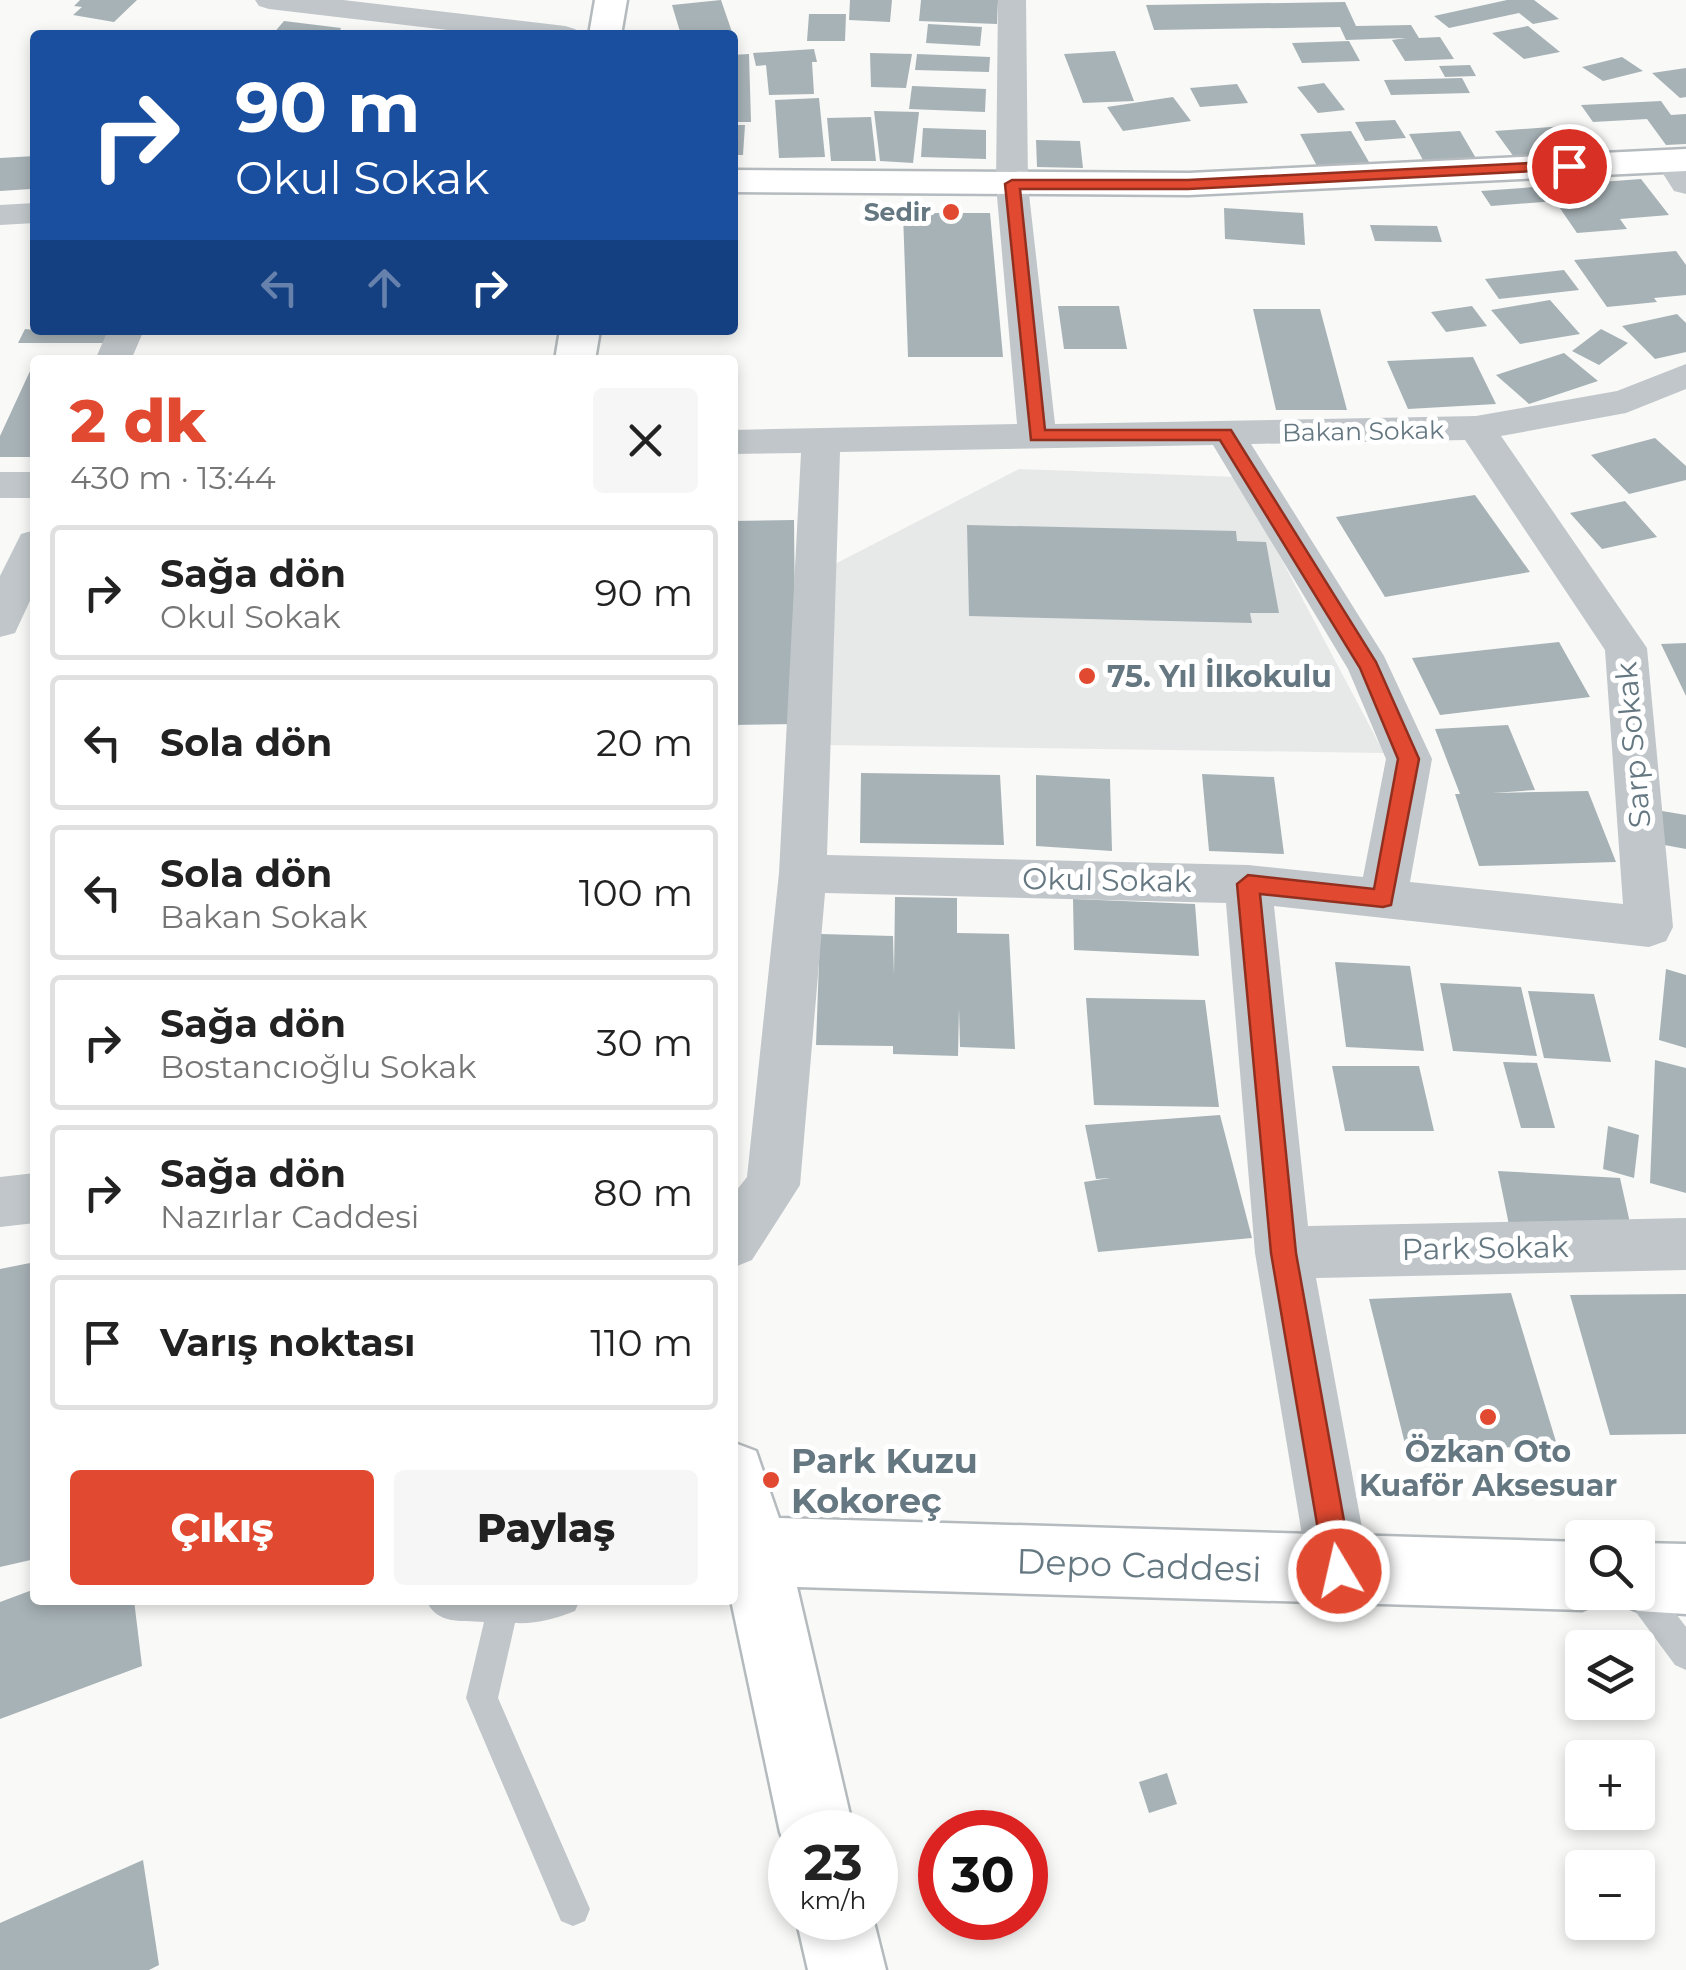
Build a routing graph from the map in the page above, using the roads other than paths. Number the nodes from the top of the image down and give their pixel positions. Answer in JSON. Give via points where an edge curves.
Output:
{"nodes":[{"id":1,"x":269,"y":0,"type":"edge"},
{"id":2,"x":611,"y":0,"type":"edge"},
{"id":3,"x":1012,"y":0,"type":"edge"},
{"id":4,"x":251,"y":28,"type":"dead end"},
{"id":5,"x":524,"y":30,"type":"edge"},
{"id":6,"x":606,"y":30,"type":"edge"},
{"id":7,"x":1681,"y":168,"type":"edge"},
{"id":8,"x":738,"y":181,"type":"edge"},
{"id":9,"x":1012,"y":184,"type":"junction"},
{"id":10,"x":30,"y":213,"type":"edge"},
{"id":11,"x":0,"y":215,"type":"edge"},
{"id":12,"x":1686,"y":376,"type":"edge"},
{"id":13,"x":1476,"y":428,"type":"junction"},
{"id":14,"x":1225,"y":434,"type":"junction"},
{"id":15,"x":1037,"y":436,"type":"junction"},
{"id":16,"x":820,"y":440,"type":"junction"},
{"id":17,"x":738,"y":442,"type":"edge"},
{"id":18,"x":0,"y":484,"type":"edge"},
{"id":19,"x":30,"y":485,"type":"edge"},
{"id":20,"x":30,"y":555,"type":"edge"},
{"id":21,"x":0,"y":622,"type":"edge"},
{"id":22,"x":803,"y":873,"type":"junction"},
{"id":23,"x":1248,"y":884,"type":"junction"},
{"id":24,"x":1383,"y":898,"type":"junction"},
{"id":25,"x":1649,"y":927,"type":"joint"},
{"id":26,"x":30,"y":1199,"type":"edge"},
{"id":27,"x":0,"y":1202,"type":"edge"},
{"id":28,"x":738,"y":1234,"type":"edge"},
{"id":29,"x":1686,"y":1244,"type":"edge"},
{"id":30,"x":1283,"y":1253,"type":"junction"},
{"id":31,"x":738,"y":1515,"type":"edge"},
{"id":32,"x":744,"y":1555,"type":"edge"},
{"id":33,"x":1339,"y":1571,"type":"junction"},
{"id":34,"x":1565,"y":1576,"type":"edge"},
{"id":35,"x":1655,"y":1578,"type":"edge"},
{"id":36,"x":1686,"y":1578,"type":"edge"},
{"id":37,"x":474,"y":1605,"type":"edge"},
{"id":38,"x":545,"y":1605,"type":"edge"},
{"id":39,"x":503,"y":1606,"type":"junction"},
{"id":40,"x":1654,"y":1610,"type":"edge"},
{"id":41,"x":1686,"y":1654,"type":"edge"},
{"id":42,"x":810,"y":1810,"type":"edge"},
{"id":43,"x":574,"y":1909,"type":"dead end"},
{"id":44,"x":840,"y":1940,"type":"edge"},
{"id":45,"x":846,"y":1970,"type":"edge"}],
"edges":[{"from":1,"to":4,"type":"street"},
{"from":1,"to":5,"type":"street"},
{"from":2,"to":6,"type":"main road"},
{"from":3,"to":9,"type":"street"},
{"from":7,"to":9,"type":"main road"},
{"from":8,"to":9,"type":"main road"},
{"from":9,"to":15,"type":"street"},
{"from":10,"to":11,"type":"street"},
{"from":12,"to":13,"type":"street","name":"Bakan Sokak","via":[[1626,401]]},
{"from":13,"to":14,"type":"street","name":"Bakan Sokak"},
{"from":13,"to":25,"type":"street","name":"Sarp Sokak","via":[[1626,648]]},
{"from":14,"to":15,"type":"street","name":"Bakan Sokak"},
{"from":14,"to":24,"type":"street","via":[[1370,667],[1409,759]]},
{"from":15,"to":16,"type":"street","name":"Bakan Sokak"},
{"from":16,"to":17,"type":"street","name":"Bakan Sokak"},
{"from":16,"to":22,"type":"street"},
{"from":18,"to":19,"type":"street"},
{"from":20,"to":21,"type":"street"},
{"from":22,"to":23,"type":"street","name":"Okul Sokak"},
{"from":22,"to":28,"type":"street","via":[[774,1184]]},
{"from":23,"to":24,"type":"street","name":"Okul Sokak"},
{"from":23,"to":30,"type":"street"},
{"from":24,"to":25,"type":"street","name":"Okul Sokak"},
{"from":26,"to":27,"type":"street"},
{"from":29,"to":30,"type":"street","name":"Park Sokak"},
{"from":30,"to":33,"type":"street"},
{"from":31,"to":32,"type":"main road"},
{"from":32,"to":33,"type":"main road","name":"Depo Caddesi"},
{"from":32,"to":42,"type":"main road"},
{"from":33,"to":34,"type":"main road","name":"Depo Caddesi"},
{"from":35,"to":36,"type":"main road"},
{"from":37,"to":39,"type":"lane"},
{"from":38,"to":39,"type":"lane"},
{"from":39,"to":43,"type":"lane","via":[[482,1698]]},
{"from":40,"to":41,"type":"lane"},
{"from":44,"to":45,"type":"main road"}]}
